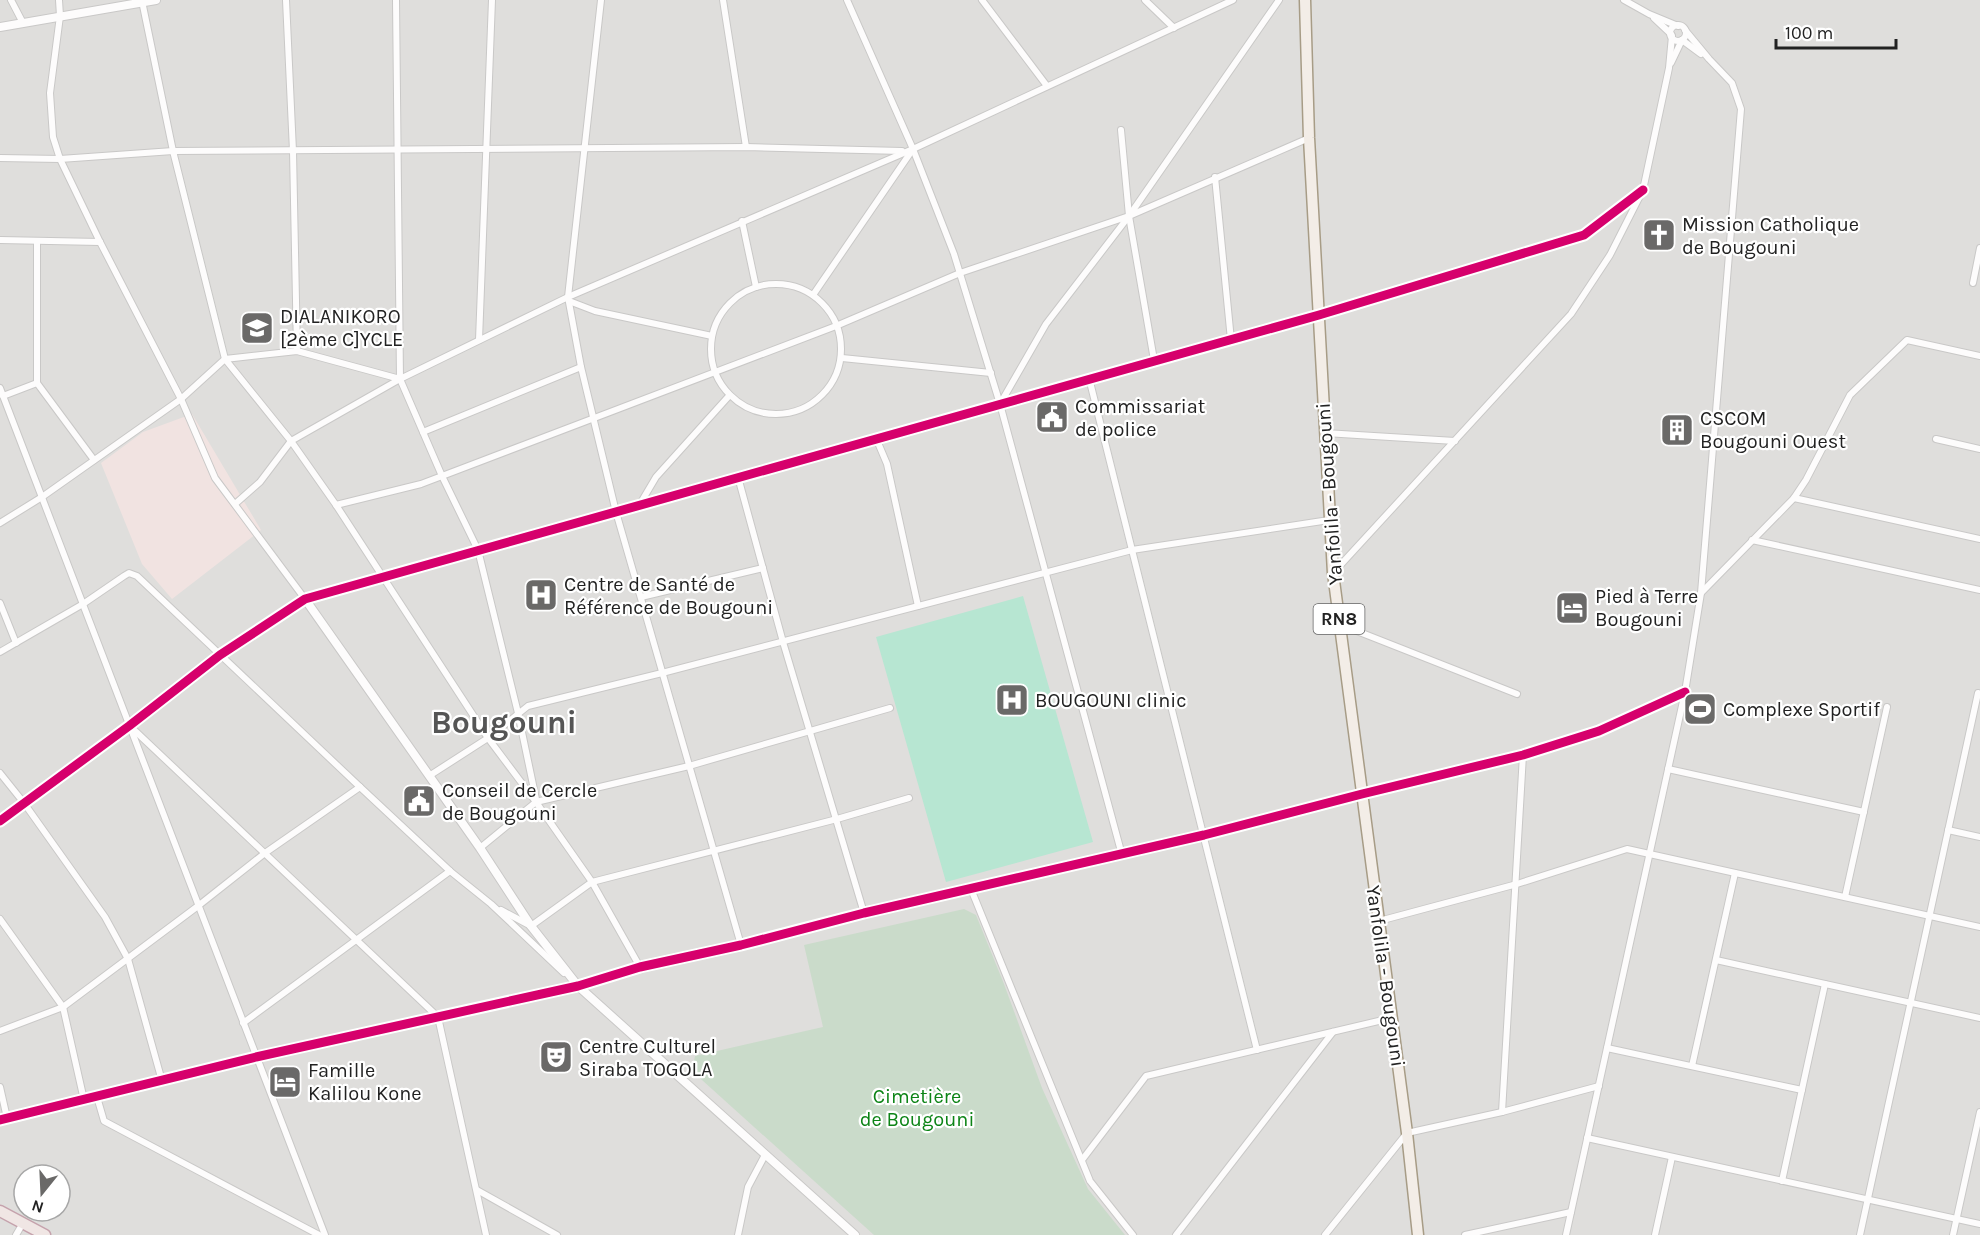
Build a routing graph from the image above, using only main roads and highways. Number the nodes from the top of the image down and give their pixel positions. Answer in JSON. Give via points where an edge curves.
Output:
{"nodes":[{"id":1,"x":1305,"y":0,"type":"edge"},
{"id":2,"x":0,"y":1211,"type":"edge"},
{"id":3,"x":45,"y":1235,"type":"edge"},
{"id":4,"x":1418,"y":1235,"type":"edge"}],
"edges":[{"from":1,"to":4,"type":"main road","name":"Yanfolila - Bougouni","number":"RN8","via":[[1333,573]]},
{"from":2,"to":3,"type":"highway"}]}
